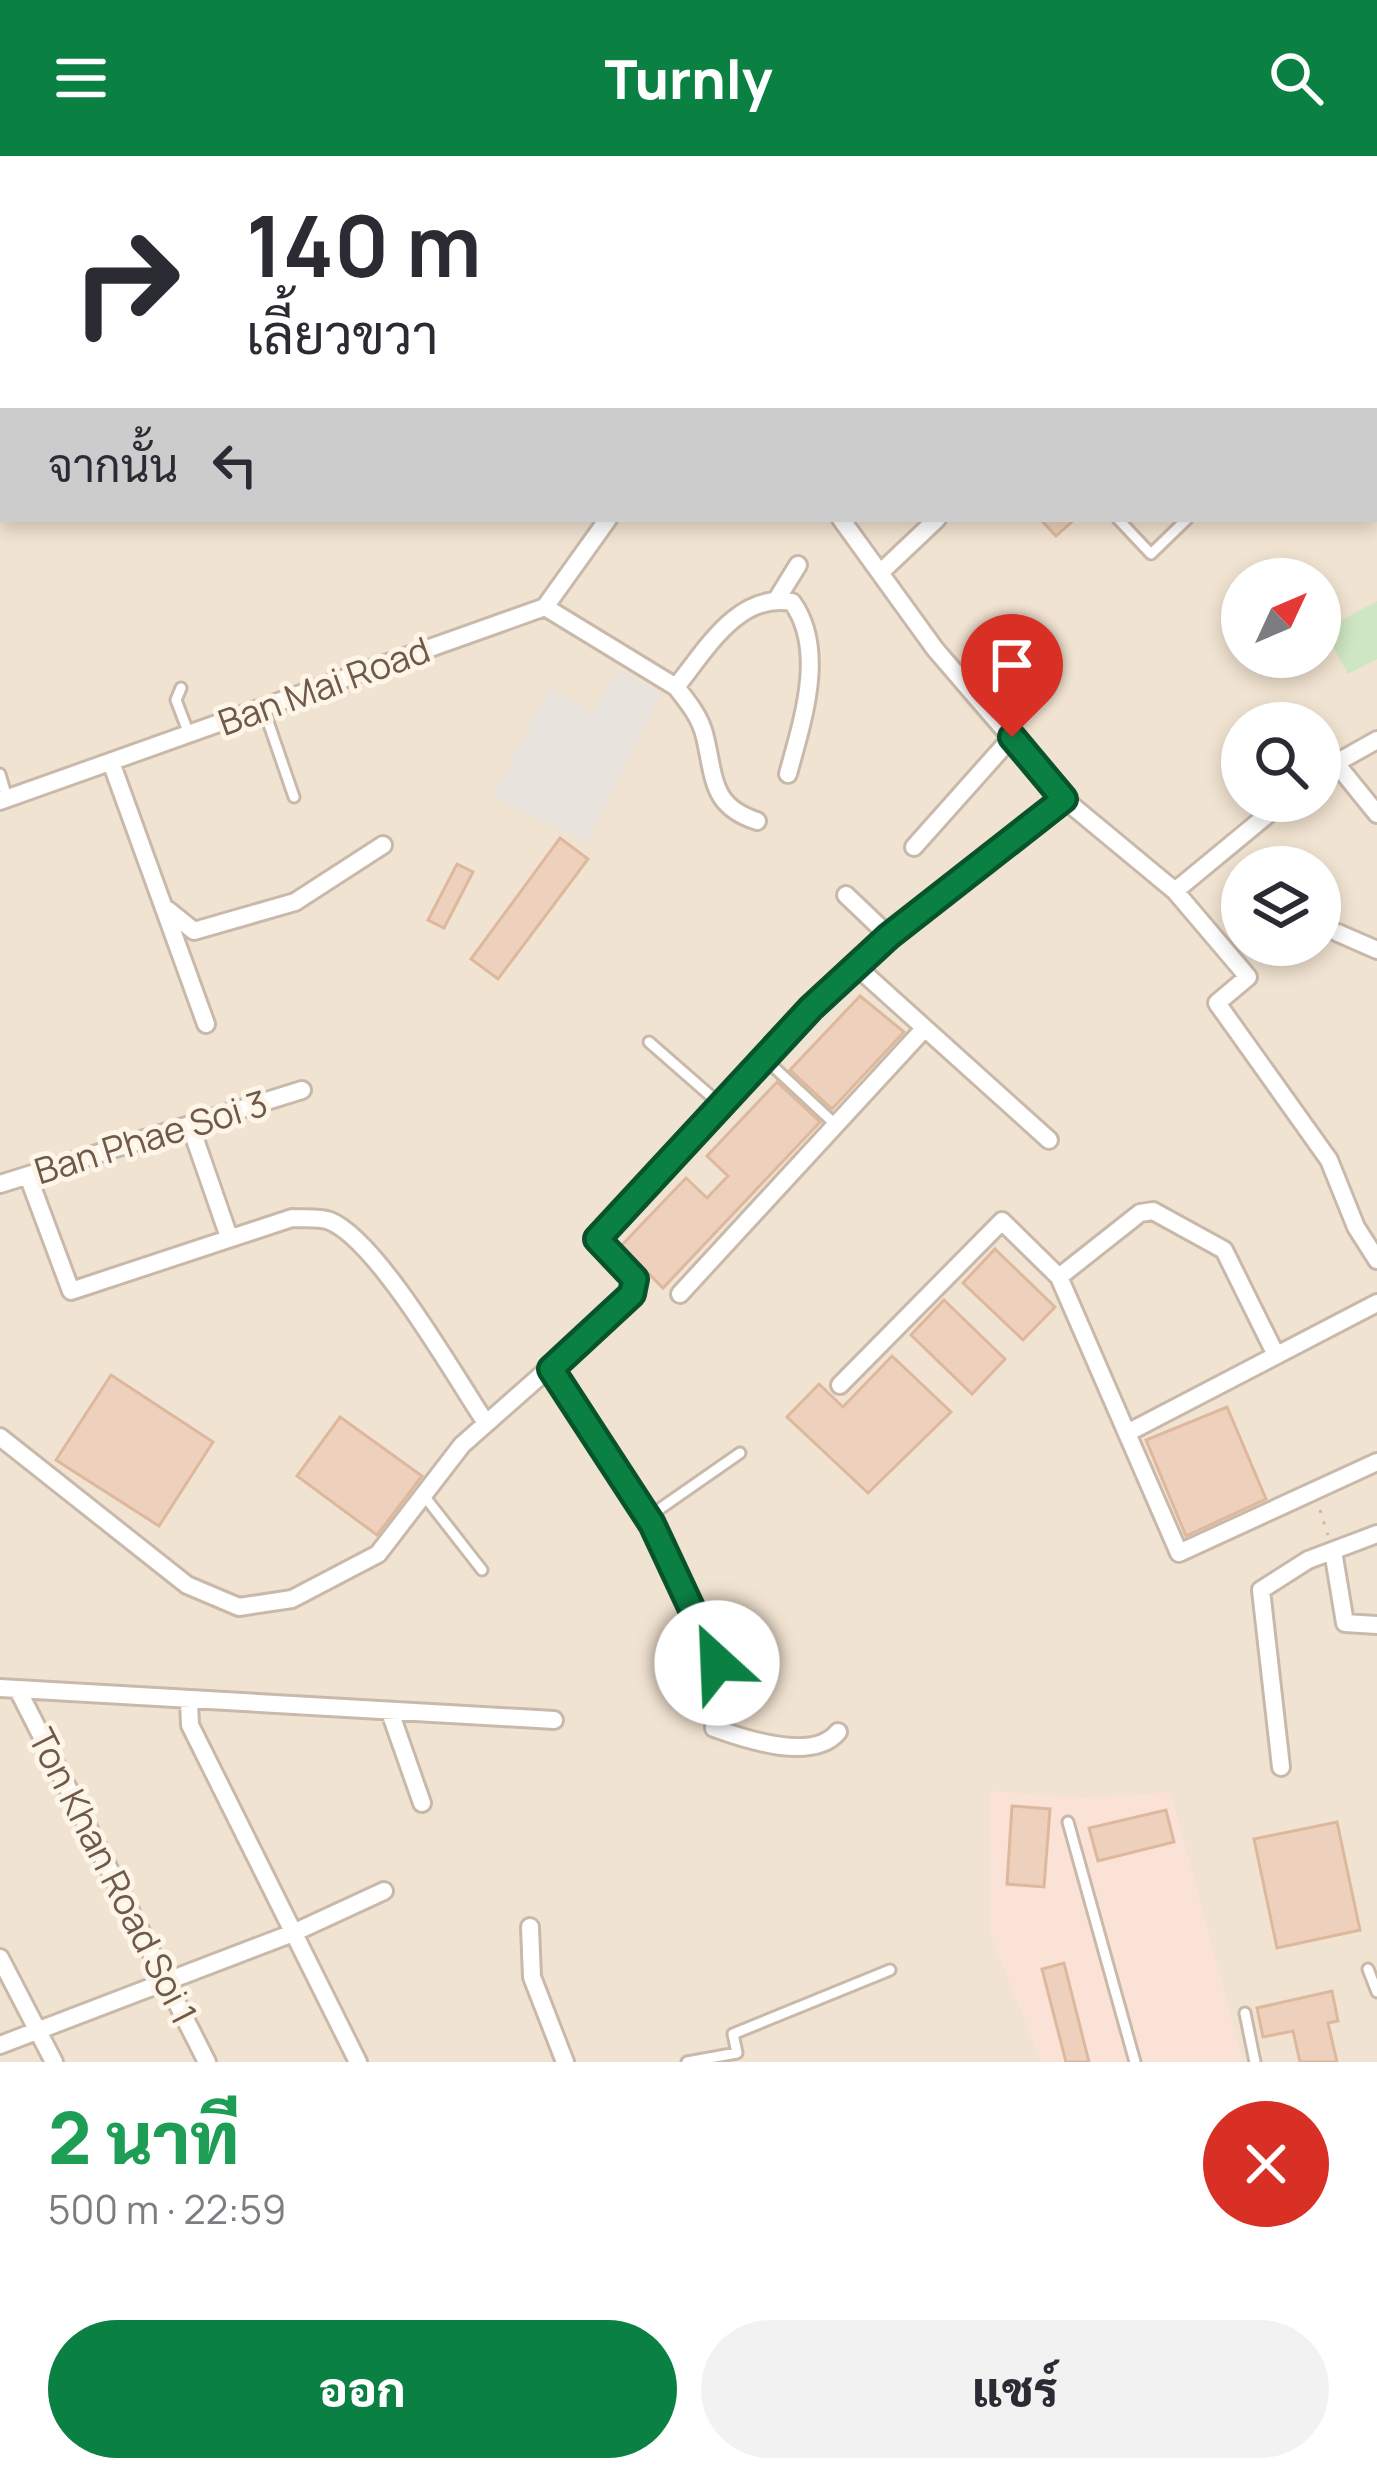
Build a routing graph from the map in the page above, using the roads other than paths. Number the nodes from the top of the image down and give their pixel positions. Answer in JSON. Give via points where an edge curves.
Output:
{"nodes":[{"id":1,"x":606,"y":522,"type":"edge"},
{"id":2,"x":843,"y":522,"type":"edge"},
{"id":3,"x":934,"y":522,"type":"edge"},
{"id":4,"x":1121,"y":522,"type":"edge"},
{"id":5,"x":1184,"y":522,"type":"edge"},
{"id":6,"x":798,"y":565,"type":"dead end"},
{"id":7,"x":881,"y":572,"type":"junction"},
{"id":8,"x":777,"y":599,"type":"junction"},
{"id":9,"x":545,"y":607,"type":"junction"},
{"id":10,"x":676,"y":687,"type":"junction"},
{"id":11,"x":181,"y":688,"type":"dead end"},
{"id":12,"x":263,"y":707,"type":"junction"},
{"id":13,"x":189,"y":734,"type":"junction"},
{"id":14,"x":1012,"y":737,"type":"junction"},
{"id":15,"x":1377,"y":740,"type":"edge"},
{"id":16,"x":1341,"y":759,"type":"edge"},
{"id":17,"x":111,"y":762,"type":"junction"},
{"id":18,"x":0,"y":774,"type":"edge"},
{"id":19,"x":788,"y":774,"type":"dead end"},
{"id":20,"x":1341,"y":780,"type":"edge"},
{"id":21,"x":294,"y":797,"type":"dead end"},
{"id":22,"x":4,"y":799,"type":"edge"},
{"id":23,"x":1064,"y":799,"type":"junction"},
{"id":24,"x":1377,"y":814,"type":"edge"},
{"id":25,"x":757,"y":821,"type":"dead end"},
{"id":26,"x":1259,"y":822,"type":"edge"},
{"id":27,"x":383,"y":845,"type":"dead end"},
{"id":28,"x":914,"y":847,"type":"dead end"},
{"id":29,"x":1174,"y":891,"type":"junction"},
{"id":30,"x":846,"y":895,"type":"dead end"},
{"id":31,"x":166,"y":910,"type":"junction"},
{"id":32,"x":1341,"y":933,"type":"edge"},
{"id":33,"x":889,"y":936,"type":"junction"},
{"id":34,"x":1377,"y":950,"type":"edge"},
{"id":35,"x":856,"y":966,"type":"junction"},
{"id":36,"x":206,"y":1024,"type":"dead end"},
{"id":37,"x":924,"y":1029,"type":"junction"},
{"id":38,"x":649,"y":1042,"type":"dead end"},
{"id":39,"x":764,"y":1058,"type":"junction"},
{"id":40,"x":302,"y":1090,"type":"dead end"},
{"id":41,"x":721,"y":1106,"type":"junction"},
{"id":42,"x":190,"y":1125,"type":"junction"},
{"id":43,"x":836,"y":1125,"type":"junction"},
{"id":44,"x":1048,"y":1140,"type":"dead end"},
{"id":45,"x":28,"y":1176,"type":"junction"},
{"id":46,"x":0,"y":1184,"type":"edge"},
{"id":47,"x":229,"y":1237,"type":"junction"},
{"id":48,"x":1377,"y":1260,"type":"edge"},
{"id":49,"x":1059,"y":1277,"type":"junction"},
{"id":50,"x":680,"y":1294,"type":"dead end"},
{"id":51,"x":1377,"y":1303,"type":"edge"},
{"id":52,"x":1276,"y":1355,"type":"junction"},
{"id":53,"x":551,"y":1369,"type":"junction"},
{"id":54,"x":840,"y":1385,"type":"dead end"},
{"id":55,"x":486,"y":1423,"type":"junction"},
{"id":56,"x":1129,"y":1432,"type":"junction"},
{"id":57,"x":0,"y":1437,"type":"edge"},
{"id":58,"x":740,"y":1453,"type":"dead end"},
{"id":59,"x":1377,"y":1462,"type":"edge"},
{"id":60,"x":425,"y":1497,"type":"junction"},
{"id":61,"x":647,"y":1517,"type":"junction"},
{"id":62,"x":1377,"y":1534,"type":"edge"},
{"id":63,"x":1333,"y":1551,"type":"junction"},
{"id":64,"x":482,"y":1570,"type":"dead end"},
{"id":65,"x":1377,"y":1625,"type":"edge"},
{"id":66,"x":9,"y":1689,"type":"edge"},
{"id":67,"x":189,"y":1702,"type":"junction"},
{"id":68,"x":390,"y":1712,"type":"junction"},
{"id":69,"x":554,"y":1720,"type":"dead end"},
{"id":70,"x":838,"y":1732,"type":"dead end"},
{"id":71,"x":1281,"y":1767,"type":"dead end"},
{"id":72,"x":422,"y":1803,"type":"dead end"},
{"id":73,"x":1068,"y":1822,"type":"dead end"},
{"id":74,"x":384,"y":1891,"type":"dead end"},
{"id":75,"x":530,"y":1927,"type":"dead end"},
{"id":76,"x":293,"y":1933,"type":"junction"},
{"id":77,"x":0,"y":1958,"type":"edge"},
{"id":78,"x":1368,"y":1969,"type":"dead end"},
{"id":79,"x":890,"y":1970,"type":"dead end"},
{"id":80,"x":166,"y":1981,"type":"junction"},
{"id":81,"x":1377,"y":1991,"type":"edge"},
{"id":82,"x":1245,"y":2013,"type":"dead end"},
{"id":83,"x":39,"y":2033,"type":"junction"},
{"id":84,"x":0,"y":2045,"type":"edge"},
{"id":85,"x":54,"y":2062,"type":"edge"},
{"id":86,"x":207,"y":2062,"type":"edge"},
{"id":87,"x":358,"y":2062,"type":"edge"},
{"id":88,"x":565,"y":2062,"type":"edge"},
{"id":89,"x":687,"y":2062,"type":"edge"},
{"id":90,"x":1135,"y":2062,"type":"edge"},
{"id":91,"x":1256,"y":2062,"type":"edge"}],
"edges":[{"from":1,"to":9,"type":"street"},
{"from":2,"to":7,"type":"street"},
{"from":3,"to":7,"type":"street"},
{"from":4,"to":5,"type":"lane","via":[[1151,554]]},
{"from":6,"to":8,"type":"street"},
{"from":7,"to":14,"type":"street"},
{"from":8,"to":10,"type":"street","via":[[737,614]]},
{"from":8,"to":19,"type":"street","via":[[792,602],[805,620],[808,699]]},
{"from":9,"to":10,"type":"street"},
{"from":9,"to":12,"type":"street","name":"Ban Mai Road"},
{"from":10,"to":25,"type":"street","via":[[705,736],[723,805]]},
{"from":11,"to":13,"type":"lane","via":[[176,700]]},
{"from":12,"to":13,"type":"street","name":"Ban Mai Road"},
{"from":12,"to":21,"type":"lane"},
{"from":13,"to":17,"type":"street","name":"Ban Mai Road"},
{"from":14,"to":23,"type":"street"},
{"from":14,"to":28,"type":"street"},
{"from":15,"to":16,"type":"street"},
{"from":17,"to":22,"type":"street","name":"Ban Mai Road"},
{"from":17,"to":31,"type":"street"},
{"from":18,"to":22,"type":"lane"},
{"from":20,"to":24,"type":"street"},
{"from":23,"to":29,"type":"street"},
{"from":23,"to":33,"type":"street"},
{"from":26,"to":29,"type":"street"},
{"from":27,"to":31,"type":"street","via":[[274,910],[194,931]]},
{"from":29,"to":48,"type":"street","via":[[1248,977],[1217,1003],[1329,1160]]},
{"from":30,"to":33,"type":"street"},
{"from":31,"to":36,"type":"street"},
{"from":32,"to":34,"type":"street"},
{"from":33,"to":35,"type":"street"},
{"from":35,"to":37,"type":"street"},
{"from":35,"to":39,"type":"street"},
{"from":37,"to":43,"type":"street"},
{"from":37,"to":44,"type":"street"},
{"from":38,"to":41,"type":"lane"},
{"from":39,"to":41,"type":"street"},
{"from":39,"to":43,"type":"lane"},
{"from":40,"to":42,"type":"street","name":"Ban Phae Soi 3"},
{"from":41,"to":53,"type":"street","via":[[597,1239],[635,1279],[632,1294]]},
{"from":42,"to":45,"type":"street","name":"Ban Phae Soi 3"},
{"from":42,"to":47,"type":"street"},
{"from":43,"to":50,"type":"street"},
{"from":45,"to":46,"type":"street","name":"Ban Phae Soi 3"},
{"from":45,"to":47,"type":"street","via":[[71,1291]]},
{"from":47,"to":55,"type":"street","via":[[292,1218],[327,1219],[353,1235]]},
{"from":49,"to":52,"type":"street","via":[[1153,1211],[1224,1250]]},
{"from":49,"to":54,"type":"street","via":[[1002,1221]]},
{"from":49,"to":56,"type":"street"},
{"from":51,"to":52,"type":"street"},
{"from":52,"to":56,"type":"street"},
{"from":53,"to":55,"type":"street"},
{"from":53,"to":61,"type":"street"},
{"from":55,"to":60,"type":"street"},
{"from":56,"to":59,"type":"street","via":[[1179,1553]]},
{"from":57,"to":60,"type":"street","via":[[187,1586],[238,1607],[292,1599],[343,1576],[377,1554]]},
{"from":58,"to":61,"type":"lane"},
{"from":60,"to":64,"type":"lane"},
{"from":61,"to":70,"type":"street","via":[[717,1663],[712,1725],[807,1748],[828,1744]]},
{"from":62,"to":63,"type":"street"},
{"from":63,"to":65,"type":"street","via":[[1345,1623]]},
{"from":63,"to":71,"type":"street","via":[[1261,1590]]},
{"from":66,"to":67,"type":"street"},
{"from":66,"to":80,"type":"street","name":"Ton Khan Road Soi 1"},
{"from":67,"to":68,"type":"street"},
{"from":67,"to":76,"type":"street","via":[[190,1725]]},
{"from":68,"to":69,"type":"street"},
{"from":68,"to":72,"type":"street"},
{"from":73,"to":90,"type":"lane"},
{"from":74,"to":76,"type":"street"},
{"from":75,"to":88,"type":"street","via":[[532,1976]]},
{"from":76,"to":80,"type":"street"},
{"from":76,"to":87,"type":"street"},
{"from":77,"to":83,"type":"street"},
{"from":78,"to":81,"type":"lane"},
{"from":79,"to":89,"type":"lane","via":[[733,2034],[736,2053]]},
{"from":80,"to":83,"type":"street"},
{"from":80,"to":86,"type":"street","name":"Ton Khan Road Soi 1"},
{"from":82,"to":91,"type":"lane"},
{"from":83,"to":84,"type":"street"},
{"from":83,"to":85,"type":"street"}]}
